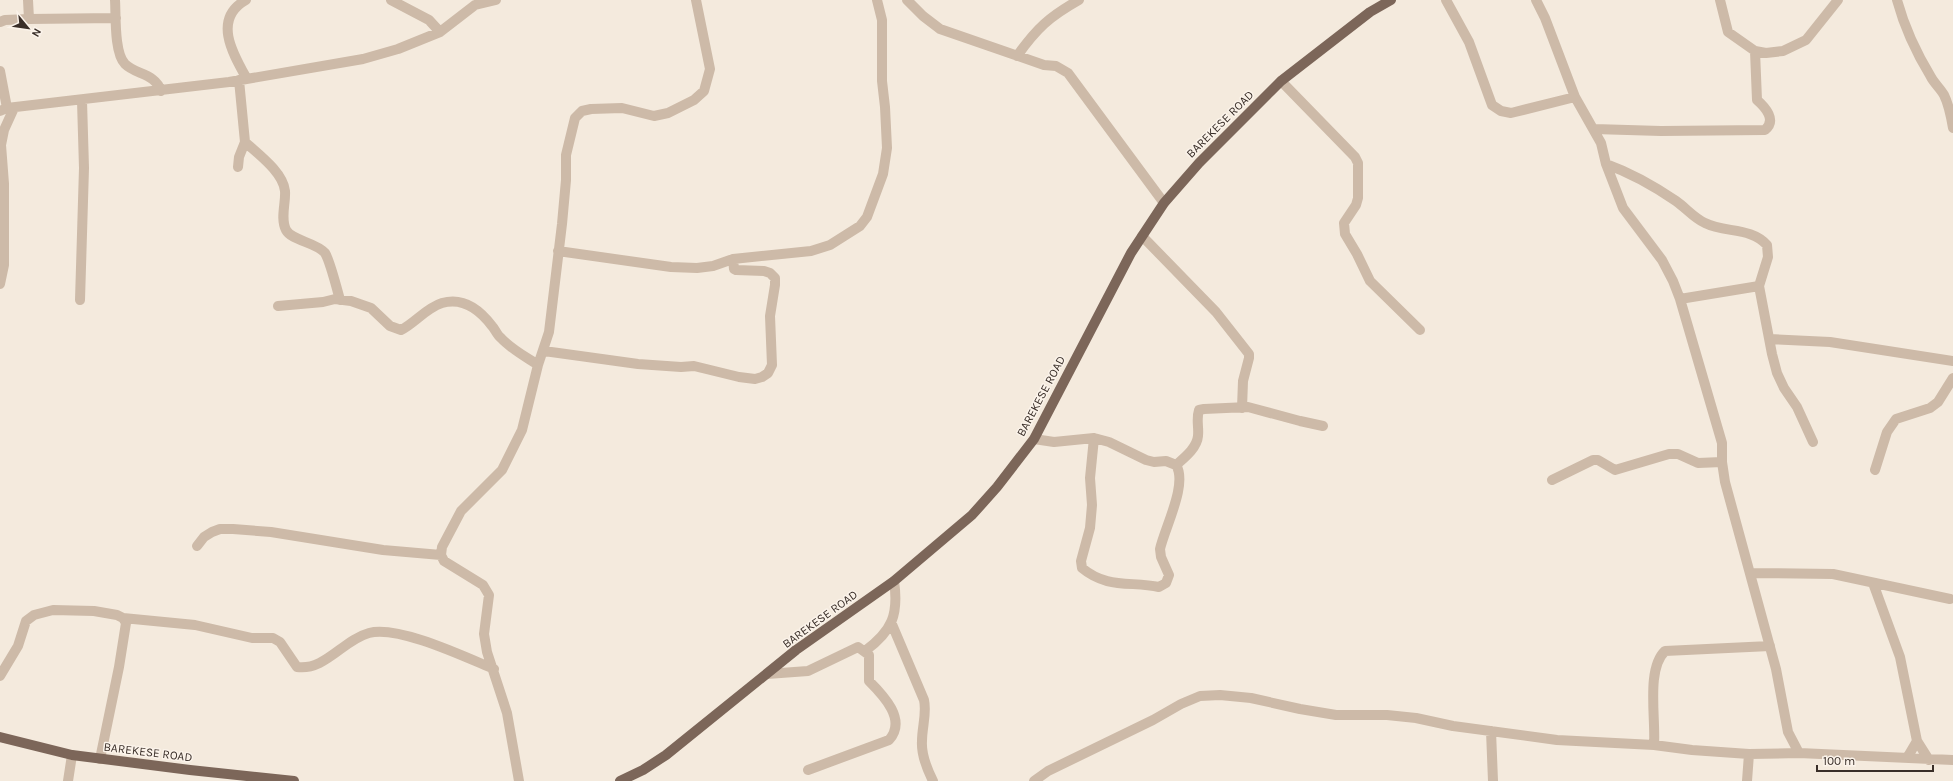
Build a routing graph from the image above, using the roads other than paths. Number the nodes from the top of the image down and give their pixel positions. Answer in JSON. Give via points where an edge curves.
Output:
{"nodes":[{"id":1,"x":28,"y":0,"type":"edge"},
{"id":2,"x":115,"y":0,"type":"edge"},
{"id":3,"x":246,"y":0,"type":"edge"},
{"id":4,"x":391,"y":0,"type":"edge"},
{"id":5,"x":496,"y":0,"type":"edge"},
{"id":6,"x":696,"y":0,"type":"edge"},
{"id":7,"x":878,"y":0,"type":"edge"},
{"id":8,"x":908,"y":0,"type":"edge"},
{"id":9,"x":1079,"y":0,"type":"edge"},
{"id":10,"x":1391,"y":0,"type":"edge"},
{"id":11,"x":1446,"y":0,"type":"edge"},
{"id":12,"x":1536,"y":0,"type":"edge"},
{"id":13,"x":1720,"y":0,"type":"edge"},
{"id":14,"x":1838,"y":0,"type":"edge"},
{"id":15,"x":1897,"y":0,"type":"edge"},
{"id":16,"x":116,"y":18,"type":"junction"},
{"id":17,"x":29,"y":19,"type":"junction"},
{"id":18,"x":0,"y":22,"type":"edge"},
{"id":19,"x":440,"y":32,"type":"junction"},
{"id":20,"x":1754,"y":51,"type":"junction"},
{"id":21,"x":1017,"y":56,"type":"junction"},
{"id":22,"x":0,"y":71,"type":"edge"},
{"id":23,"x":243,"y":80,"type":"junction"},
{"id":24,"x":1282,"y":81,"type":"junction"},
{"id":25,"x":161,"y":91,"type":"junction"},
{"id":26,"x":1575,"y":97,"type":"junction"},
{"id":27,"x":82,"y":101,"type":"junction"},
{"id":28,"x":7,"y":109,"type":"edge"},
{"id":29,"x":1953,"y":128,"type":"edge"},
{"id":30,"x":1594,"y":129,"type":"junction"},
{"id":31,"x":244,"y":142,"type":"junction"},
{"id":32,"x":1606,"y":164,"type":"junction"},
{"id":33,"x":238,"y":167,"type":"dead end"},
{"id":34,"x":1164,"y":203,"type":"junction"},
{"id":35,"x":1142,"y":236,"type":"junction"},
{"id":36,"x":558,"y":251,"type":"junction"},
{"id":37,"x":733,"y":259,"type":"junction"},
{"id":38,"x":0,"y":284,"type":"edge"},
{"id":39,"x":1759,"y":286,"type":"junction"},
{"id":40,"x":1680,"y":299,"type":"junction"},
{"id":41,"x":80,"y":300,"type":"dead end"},
{"id":42,"x":340,"y":300,"type":"junction"},
{"id":43,"x":278,"y":306,"type":"dead end"},
{"id":44,"x":1420,"y":330,"type":"dead end"},
{"id":45,"x":1770,"y":339,"type":"junction"},
{"id":46,"x":544,"y":351,"type":"junction"},
{"id":47,"x":1953,"y":361,"type":"edge"},
{"id":48,"x":538,"y":365,"type":"junction"},
{"id":49,"x":1953,"y":378,"type":"edge"},
{"id":50,"x":1242,"y":408,"type":"junction"},
{"id":51,"x":1324,"y":426,"type":"dead end"},
{"id":52,"x":1094,"y":438,"type":"junction"},
{"id":53,"x":1034,"y":439,"type":"junction"},
{"id":54,"x":1813,"y":442,"type":"dead end"},
{"id":55,"x":1722,"y":462,"type":"junction"},
{"id":56,"x":1176,"y":465,"type":"junction"},
{"id":57,"x":1875,"y":470,"type":"dead end"},
{"id":58,"x":1552,"y":480,"type":"dead end"},
{"id":59,"x":197,"y":546,"type":"dead end"},
{"id":60,"x":441,"y":554,"type":"junction"},
{"id":61,"x":1750,"y":574,"type":"junction"},
{"id":62,"x":894,"y":581,"type":"junction"},
{"id":63,"x":1873,"y":583,"type":"junction"},
{"id":64,"x":1950,"y":599,"type":"dead end"},
{"id":65,"x":123,"y":618,"type":"junction"},
{"id":66,"x":891,"y":622,"type":"junction"},
{"id":67,"x":1770,"y":646,"type":"junction"},
{"id":68,"x":865,"y":651,"type":"junction"},
{"id":69,"x":494,"y":669,"type":"junction"},
{"id":70,"x":767,"y":674,"type":"junction"},
{"id":71,"x":0,"y":676,"type":"edge"},
{"id":72,"x":1491,"y":731,"type":"junction"},
{"id":73,"x":1788,"y":732,"type":"junction"},
{"id":74,"x":0,"y":737,"type":"edge"},
{"id":75,"x":1917,"y":741,"type":"junction"},
{"id":76,"x":1654,"y":745,"type":"junction"},
{"id":77,"x":1782,"y":753,"type":"junction"},
{"id":78,"x":1799,"y":753,"type":"junction"},
{"id":79,"x":1749,"y":754,"type":"junction"},
{"id":80,"x":72,"y":755,"type":"junction"},
{"id":81,"x":1907,"y":758,"type":"junction"},
{"id":82,"x":100,"y":759,"type":"junction"},
{"id":83,"x":1929,"y":760,"type":"junction"},
{"id":84,"x":1953,"y":760,"type":"edge"},
{"id":85,"x":808,"y":770,"type":"dead end"},
{"id":86,"x":68,"y":781,"type":"edge"},
{"id":87,"x":294,"y":781,"type":"edge"},
{"id":88,"x":519,"y":781,"type":"edge"},
{"id":89,"x":620,"y":781,"type":"edge"},
{"id":90,"x":933,"y":781,"type":"edge"},
{"id":91,"x":1034,"y":781,"type":"edge"},
{"id":92,"x":1493,"y":781,"type":"edge"},
{"id":93,"x":1747,"y":781,"type":"edge"}],
"edges":[{"from":1,"to":17,"type":"street"},
{"from":2,"to":16,"type":"street"},
{"from":3,"to":23,"type":"street","via":[[233,11],[227,26],[228,38]]},
{"from":4,"to":19,"type":"street","via":[[429,20]]},
{"from":5,"to":19,"type":"street","via":[[475,5]]},
{"from":6,"to":36,"type":"street","via":[[710,69],[704,91],[694,100],[668,113],[654,116],[622,108],[591,108],[582,111],[575,118],[566,156],[566,180]]},
{"from":7,"to":37,"type":"street","via":[[882,27],[882,81],[887,148],[883,174],[867,217],[860,226],[830,245],[817,249]]},
{"from":8,"to":21,"type":"street","via":[[940,29]]},
{"from":9,"to":21,"type":"street","via":[[1045,22]]},
{"from":10,"to":24,"type":"main road","name":"BAREKESE ROAD","via":[[1370,12]]},
{"from":11,"to":26,"type":"street","via":[[1469,42],[1492,105],[1501,112],[1511,113]]},
{"from":12,"to":26,"type":"street"},
{"from":13,"to":20,"type":"street","via":[[1728,32]]},
{"from":14,"to":20,"type":"street","via":[[1806,40],[1783,51]]},
{"from":15,"to":29,"type":"street","via":[[1923,62],[1950,109]]},
{"from":16,"to":17,"type":"street"},
{"from":16,"to":25,"type":"street","via":[[120,56],[125,64],[152,78]]},
{"from":17,"to":18,"type":"street"},
{"from":19,"to":23,"type":"street","via":[[398,49],[363,59]]},
{"from":20,"to":30,"type":"street","via":[[1757,100],[1770,115],[1770,122],[1765,130]]},
{"from":21,"to":34,"type":"street","via":[[1044,65],[1056,66],[1068,73]]},
{"from":22,"to":28,"type":"street"},
{"from":23,"to":25,"type":"street"},
{"from":23,"to":31,"type":"street"},
{"from":24,"to":34,"type":"main road","name":"BAREKESE ROAD","via":[[1199,163]]},
{"from":24,"to":44,"type":"street","via":[[1356,157],[1358,198],[1344,223],[1344,234],[1370,281]]},
{"from":25,"to":27,"type":"street"},
{"from":26,"to":30,"type":"street"},
{"from":27,"to":28,"type":"street"},
{"from":27,"to":41,"type":"street","via":[[84,168]]},
{"from":28,"to":38,"type":"street","via":[[2,145],[4,258]]},
{"from":30,"to":32,"type":"street","via":[[1601,143]]},
{"from":31,"to":33,"type":"street"},
{"from":31,"to":42,"type":"street","via":[[271,165],[283,183],[286,231],[316,246],[324,253],[329,261]]},
{"from":32,"to":39,"type":"street","via":[[1630,173],[1652,186],[1704,223],[1761,238],[1768,250]]},
{"from":32,"to":40,"type":"street","via":[[1623,208],[1662,260]]},
{"from":34,"to":35,"type":"main road","name":"BAREKESE ROAD"},
{"from":35,"to":50,"type":"street","via":[[1216,312],[1249,354],[1243,381]]},
{"from":35,"to":53,"type":"main road","name":"BAREKESE ROAD"},
{"from":36,"to":37,"type":"street","via":[[671,267],[713,266]]},
{"from":36,"to":46,"type":"street","via":[[549,332]]},
{"from":37,"to":46,"type":"street","via":[[736,270],[764,271],[775,278],[770,316],[772,365],[768,373],[762,377],[739,377],[694,366],[638,364]]},
{"from":39,"to":40,"type":"street"},
{"from":39,"to":45,"type":"street"},
{"from":40,"to":55,"type":"street","via":[[1722,443]]},
{"from":42,"to":43,"type":"street"},
{"from":42,"to":48,"type":"street","via":[[370,308],[390,326],[401,330],[441,304],[454,301],[465,304],[477,310],[508,345]]},
{"from":45,"to":47,"type":"street","via":[[1830,342]]},
{"from":45,"to":54,"type":"street","via":[[1776,373],[1797,407]]},
{"from":46,"to":48,"type":"street"},
{"from":48,"to":60,"type":"street","via":[[522,430],[502,470],[461,512],[442,547]]},
{"from":49,"to":57,"type":"street","via":[[1938,402],[1930,408],[1896,419],[1887,432]]},
{"from":50,"to":51,"type":"street"},
{"from":50,"to":56,"type":"street","via":[[1199,410],[1196,443]]},
{"from":52,"to":53,"type":"street","via":[[1054,442]]},
{"from":52,"to":56,"type":"street","via":[[1109,442],[1146,460],[1166,461]]},
{"from":52,"to":56,"type":"street","via":[[1090,478],[1090,528],[1081,561],[1082,568],[1088,573],[1112,583],[1159,587],[1166,583],[1169,576],[1160,549],[1179,485],[1180,472]]},
{"from":53,"to":62,"type":"main road","name":"BAREKESE ROAD","via":[[972,515]]},
{"from":55,"to":58,"type":"street","via":[[1698,463],[1678,454],[1669,454],[1615,470],[1598,460],[1593,460]]},
{"from":55,"to":61,"type":"street"},
{"from":59,"to":60,"type":"street","via":[[212,532],[233,529],[271,532],[383,550]]},
{"from":60,"to":69,"type":"street","via":[[444,561],[483,585],[489,595],[484,634],[487,652]]},
{"from":61,"to":63,"type":"street","via":[[1834,574]]},
{"from":61,"to":67,"type":"street"},
{"from":62,"to":66,"type":"street","via":[[897,598]]},
{"from":62,"to":70,"type":"main road","name":"BAREKESE ROAD","via":[[796,650]]},
{"from":63,"to":64,"type":"street"},
{"from":63,"to":75,"type":"street","via":[[1900,657]]},
{"from":65,"to":69,"type":"street","via":[[195,625],[252,638],[273,638],[280,642],[297,667],[308,668],[322,662],[356,638],[381,631],[403,634]]},
{"from":65,"to":71,"type":"street","via":[[94,611],[54,610],[34,615],[26,621],[18,646]]},
{"from":65,"to":82,"type":"street","via":[[126,623],[119,667]]},
{"from":66,"to":68,"type":"street","via":[[888,630]]},
{"from":66,"to":90,"type":"street","via":[[926,707],[921,743],[925,763]]},
{"from":67,"to":73,"type":"street"},
{"from":67,"to":76,"type":"street","via":[[1665,651],[1660,656],[1654,674]]},
{"from":68,"to":70,"type":"street","via":[[858,647],[808,671]]},
{"from":68,"to":85,"type":"street","via":[[868,655],[869,681],[885,697],[893,712],[897,727],[894,734],[889,740]]},
{"from":69,"to":88,"type":"street","via":[[507,713]]},
{"from":70,"to":89,"type":"main road","name":"BAREKESE ROAD","via":[[666,755]]},
{"from":72,"to":76,"type":"street","via":[[1557,740]]},
{"from":72,"to":91,"type":"street","via":[[1387,715],[1336,716],[1251,698],[1200,696]]},
{"from":72,"to":92,"type":"street"},
{"from":73,"to":77,"type":"street"},
{"from":73,"to":78,"type":"street"},
{"from":74,"to":80,"type":"main road","name":"BAREKESE ROAD"},
{"from":75,"to":81,"type":"street"},
{"from":75,"to":83,"type":"street"},
{"from":76,"to":79,"type":"street"},
{"from":77,"to":78,"type":"street"},
{"from":77,"to":79,"type":"street"},
{"from":78,"to":81,"type":"street"},
{"from":79,"to":93,"type":"street"},
{"from":80,"to":82,"type":"main road","name":"BAREKESE ROAD"},
{"from":80,"to":86,"type":"street"},
{"from":81,"to":83,"type":"street"},
{"from":82,"to":87,"type":"main road","name":"BAREKESE ROAD"},
{"from":83,"to":84,"type":"street"}]}
